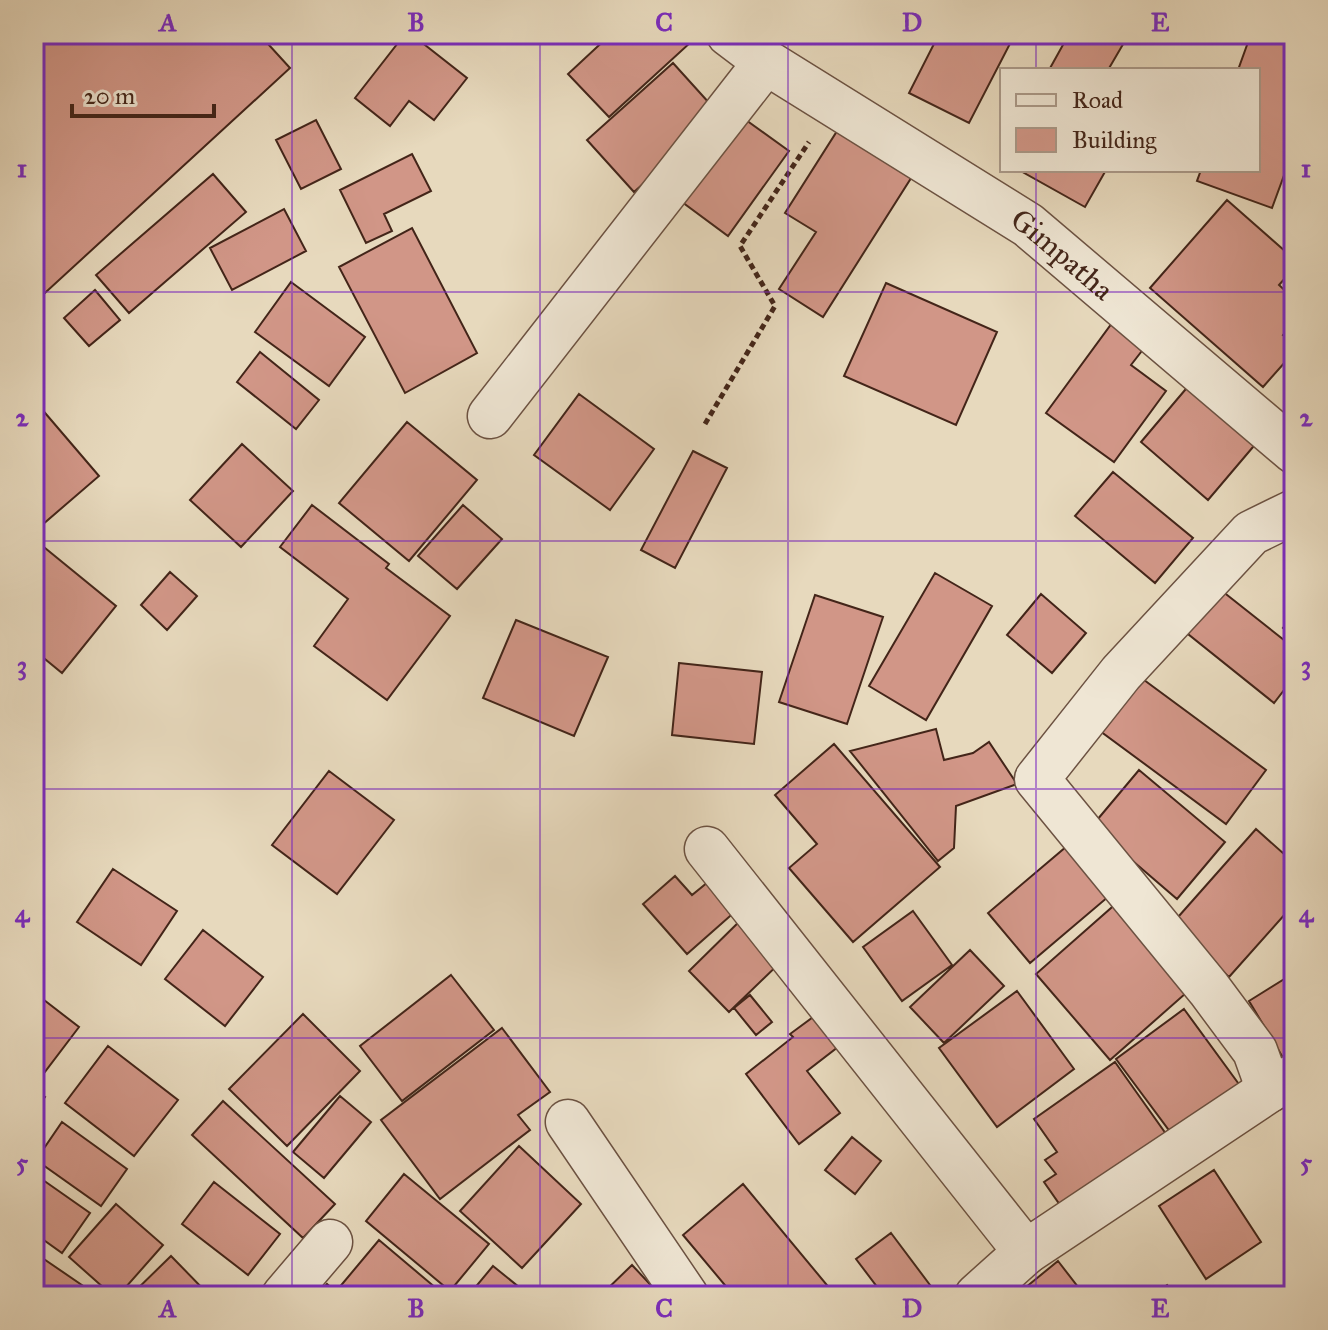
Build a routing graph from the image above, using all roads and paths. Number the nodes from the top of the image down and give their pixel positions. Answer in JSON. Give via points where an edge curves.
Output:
{"nodes":[{"id":1,"x":729,"y":34,"type":"edge"},
{"id":2,"x":766,"y":62,"type":"junction"},
{"id":3,"x":817,"y":129,"type":"dead end"},
{"id":4,"x":490,"y":416,"type":"dead end"},
{"id":5,"x":705,"y":424,"type":"dead end"},
{"id":6,"x":1294,"y":451,"type":"edge"},
{"id":7,"x":1294,"y":512,"type":"edge"},
{"id":8,"x":707,"y":849,"type":"dead end"},
{"id":9,"x":1282,"y":1084,"type":"edge"},
{"id":10,"x":568,"y":1122,"type":"dead end"},
{"id":11,"x":330,"y":1242,"type":"dead end"},
{"id":12,"x":1026,"y":1252,"type":"junction"},
{"id":13,"x":284,"y":1296,"type":"edge"},
{"id":14,"x":686,"y":1296,"type":"edge"},
{"id":15,"x":977,"y":1296,"type":"edge"}],
"edges":[{"from":1,"to":2,"type":"street","name":"Gimpatha"},
{"from":2,"to":4,"type":"street"},
{"from":2,"to":6,"type":"street","name":"Gimpatha","via":[[1028,225]]},
{"from":3,"to":5,"type":"path","via":[[740,246],[775,306]]},
{"from":7,"to":9,"type":"street","via":[[1251,533],[1121,673],[1037,779]]},
{"from":8,"to":12,"type":"street"},
{"from":9,"to":12,"type":"street"},
{"from":10,"to":14,"type":"street"},
{"from":11,"to":13,"type":"street"},
{"from":12,"to":15,"type":"street"}]}
